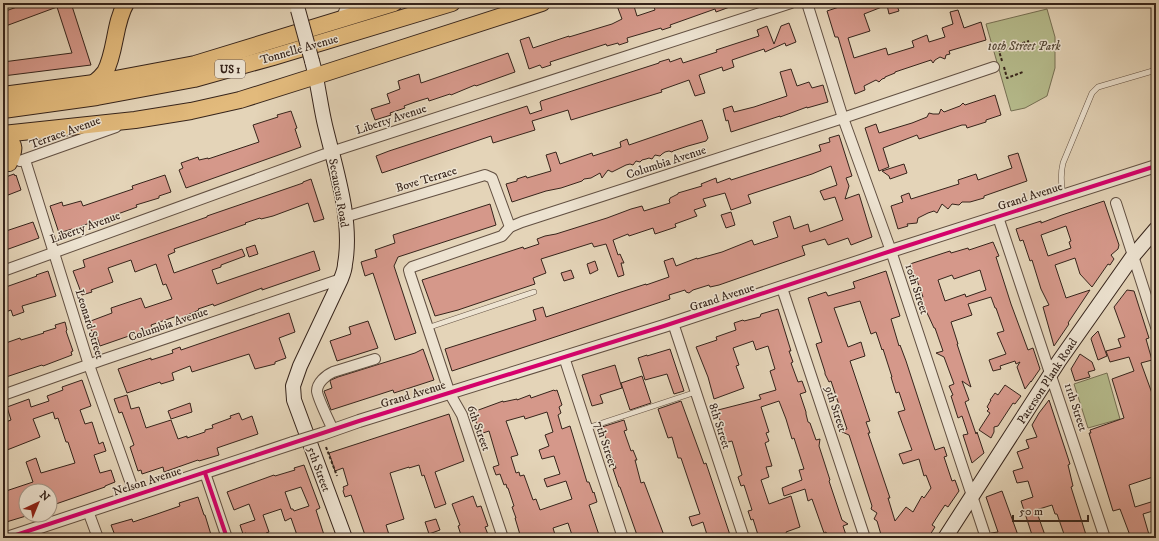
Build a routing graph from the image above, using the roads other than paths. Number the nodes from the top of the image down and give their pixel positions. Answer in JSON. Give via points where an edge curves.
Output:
{"nodes":[{"id":1,"x":126,"y":3,"type":"edge"},
{"id":2,"x":348,"y":3,"type":"edge"},
{"id":3,"x":376,"y":3,"type":"edge"},
{"id":4,"x":393,"y":3,"type":"edge"},
{"id":5,"x":452,"y":3,"type":"edge"},
{"id":6,"x":542,"y":3,"type":"edge"},
{"id":7,"x":791,"y":3,"type":"edge"},
{"id":8,"x":807,"y":3,"type":"edge"},
{"id":9,"x":297,"y":7,"type":"edge"},
{"id":10,"x":341,"y":19,"type":"junction"},
{"id":11,"x":994,"y":67,"type":"dead end"},
{"id":12,"x":314,"y":69,"type":"junction"},
{"id":13,"x":1156,"y":70,"type":"edge"},
{"id":14,"x":94,"y":83,"type":"junction"},
{"id":15,"x":3,"y":95,"type":"edge"},
{"id":16,"x":3,"y":110,"type":"edge"},
{"id":17,"x":843,"y":118,"type":"junction"},
{"id":18,"x":135,"y":120,"type":"junction"},
{"id":19,"x":4,"y":134,"type":"edge"},
{"id":20,"x":331,"y":152,"type":"junction"},
{"id":21,"x":25,"y":160,"type":"junction"},
{"id":22,"x":6,"y":164,"type":"edge"},
{"id":23,"x":1156,"y":166,"type":"edge"},
{"id":24,"x":1063,"y":196,"type":"junction"},
{"id":25,"x":1116,"y":203,"type":"dead end"},
{"id":26,"x":345,"y":217,"type":"junction"},
{"id":27,"x":998,"y":217,"type":"junction"},
{"id":28,"x":510,"y":227,"type":"junction"},
{"id":29,"x":1156,"y":229,"type":"edge"},
{"id":30,"x":891,"y":251,"type":"junction"},
{"id":31,"x":54,"y":252,"type":"junction"},
{"id":32,"x":1133,"y":256,"type":"junction"},
{"id":33,"x":3,"y":271,"type":"edge"},
{"id":34,"x":341,"y":279,"type":"junction"},
{"id":35,"x":782,"y":288,"type":"junction"},
{"id":36,"x":534,"y":292,"type":"dead end"},
{"id":37,"x":673,"y":323,"type":"junction"},
{"id":38,"x":1156,"y":327,"type":"edge"},
{"id":39,"x":427,"y":328,"type":"junction"},
{"id":40,"x":564,"y":357,"type":"junction"},
{"id":41,"x":375,"y":359,"type":"dead end"},
{"id":42,"x":89,"y":365,"type":"junction"},
{"id":43,"x":1051,"y":374,"type":"junction"},
{"id":44,"x":696,"y":392,"type":"junction"},
{"id":45,"x":450,"y":394,"type":"junction"},
{"id":46,"x":3,"y":395,"type":"edge"},
{"id":47,"x":294,"y":400,"type":"joint"},
{"id":48,"x":587,"y":428,"type":"junction"},
{"id":49,"x":328,"y":432,"type":"junction"},
{"id":50,"x":293,"y":444,"type":"joint"},
{"id":51,"x":205,"y":473,"type":"junction"},
{"id":52,"x":135,"y":495,"type":"junction"},
{"id":53,"x":973,"y":495,"type":"junction"},
{"id":54,"x":88,"y":511,"type":"junction"},
{"id":55,"x":7,"y":538,"type":"edge"},
{"id":56,"x":98,"y":538,"type":"edge"},
{"id":57,"x":227,"y":538,"type":"edge"},
{"id":58,"x":345,"y":538,"type":"edge"},
{"id":59,"x":502,"y":538,"type":"edge"},
{"id":60,"x":623,"y":538,"type":"edge"},
{"id":61,"x":744,"y":538,"type":"edge"},
{"id":62,"x":865,"y":538,"type":"edge"},
{"id":63,"x":945,"y":538,"type":"edge"},
{"id":64,"x":986,"y":538,"type":"edge"},
{"id":65,"x":1105,"y":538,"type":"edge"}],
"edges":[{"from":1,"to":14,"type":"highway","via":[[111,56],[104,72]]},
{"from":2,"to":10,"type":"street"},
{"from":3,"to":4,"type":"street"},
{"from":4,"to":10,"type":"highway","name":"Tonnelle Avenue","number":"US 1"},
{"from":5,"to":16,"type":"highway","name":"Tonnelle Avenue","number":"US 1","via":[[194,79],[97,97]]},
{"from":6,"to":12,"type":"highway"},
{"from":7,"to":20,"type":"street","name":"Liberty Avenue"},
{"from":8,"to":17,"type":"street","name":"10th Street"},
{"from":9,"to":12,"type":"main road","name":"Secaucus Road","bridge":true},
{"from":10,"to":14,"type":"highway","name":"Tonnelle Avenue","number":"US 1","via":[[195,64]]},
{"from":11,"to":17,"type":"street","name":"Columbia Avenue"},
{"from":12,"to":18,"type":"highway","via":[[240,100]]},
{"from":12,"to":20,"type":"main road","name":"Secaucus Road"},
{"from":13,"to":24,"type":"lane","via":[[1098,86],[1092,93],[1063,163]]},
{"from":14,"to":15,"type":"highway","name":"Tonnelle Avenue","number":"US 1"},
{"from":17,"to":28,"type":"street","name":"Columbia Avenue"},
{"from":17,"to":30,"type":"street","name":"10th Street"},
{"from":18,"to":19,"type":"highway"},
{"from":18,"to":21,"type":"street","name":"Terrace Avenue"},
{"from":19,"to":22,"type":"highway","via":[[12,142],[14,150]]},
{"from":20,"to":26,"type":"main road","name":"Secaucus Road"},
{"from":20,"to":31,"type":"street","name":"Liberty Avenue"},
{"from":21,"to":22,"type":"street","name":"Terrace Avenue"},
{"from":21,"to":31,"type":"street","name":"Leonard Street"},
{"from":23,"to":24,"type":"street","name":"Grand Avenue"},
{"from":24,"to":27,"type":"street","name":"Grand Avenue"},
{"from":25,"to":32,"type":"street"},
{"from":26,"to":28,"type":"street","name":"Bove Terrace","via":[[486,175],[492,178]]},
{"from":26,"to":34,"type":"main road","name":"Secaucus Road","via":[[346,264]]},
{"from":27,"to":30,"type":"street","name":"Grand Avenue"},
{"from":27,"to":43,"type":"street","name":"11th Street"},
{"from":28,"to":39,"type":"street","name":"Columbia Avenue","via":[[502,236],[409,270]]},
{"from":29,"to":32,"type":"main road","name":"Paterson Plank Road"},
{"from":30,"to":35,"type":"street","name":"Grand Avenue"},
{"from":30,"to":53,"type":"street","name":"10th Street"},
{"from":31,"to":33,"type":"street","name":"Liberty Avenue"},
{"from":31,"to":42,"type":"street","name":"Leonard Street"},
{"from":32,"to":38,"type":"street"},
{"from":32,"to":43,"type":"main road","name":"Paterson Plank Road"},
{"from":34,"to":42,"type":"street","name":"Columbia Avenue"},
{"from":34,"to":47,"type":"main road","name":"Secaucus Road","via":[[300,366],[293,386]]},
{"from":35,"to":37,"type":"street","name":"Grand Avenue"},
{"from":35,"to":62,"type":"street","name":"9th Street"},
{"from":36,"to":39,"type":"lane"},
{"from":37,"to":40,"type":"street","name":"Grand Avenue"},
{"from":37,"to":44,"type":"street","name":"8th Street"},
{"from":39,"to":45,"type":"street","name":"6th Street"},
{"from":40,"to":45,"type":"street","name":"Grand Avenue"},
{"from":40,"to":48,"type":"street","name":"7th Street"},
{"from":41,"to":49,"type":"street","via":[[328,374],[318,385],[317,392]]},
{"from":42,"to":46,"type":"street","name":"Columbia Avenue"},
{"from":42,"to":52,"type":"street","name":"Leonard Street"},
{"from":43,"to":53,"type":"main road","name":"Paterson Plank Road"},
{"from":43,"to":65,"type":"street","name":"11th Street"},
{"from":44,"to":48,"type":"lane"},
{"from":44,"to":61,"type":"street","name":"8th Street"},
{"from":45,"to":49,"type":"street","name":"Grand Avenue"},
{"from":45,"to":59,"type":"street","name":"6th Street","via":[[462,415]]},
{"from":47,"to":58,"type":"main road","name":"5th Street"},
{"from":48,"to":60,"type":"street","name":"7th Street"},
{"from":49,"to":50,"type":"street","name":"Grand Avenue","bridge":true},
{"from":50,"to":51,"type":"street","name":"Nelson Avenue"},
{"from":51,"to":52,"type":"street","name":"Nelson Avenue"},
{"from":51,"to":57,"type":"street"},
{"from":52,"to":54,"type":"street","name":"Nelson Avenue"},
{"from":53,"to":63,"type":"main road","name":"Paterson Plank Road"},
{"from":53,"to":64,"type":"street","name":"10th Street"},
{"from":54,"to":55,"type":"street","name":"Nelson Avenue"},
{"from":54,"to":56,"type":"street"}]}
